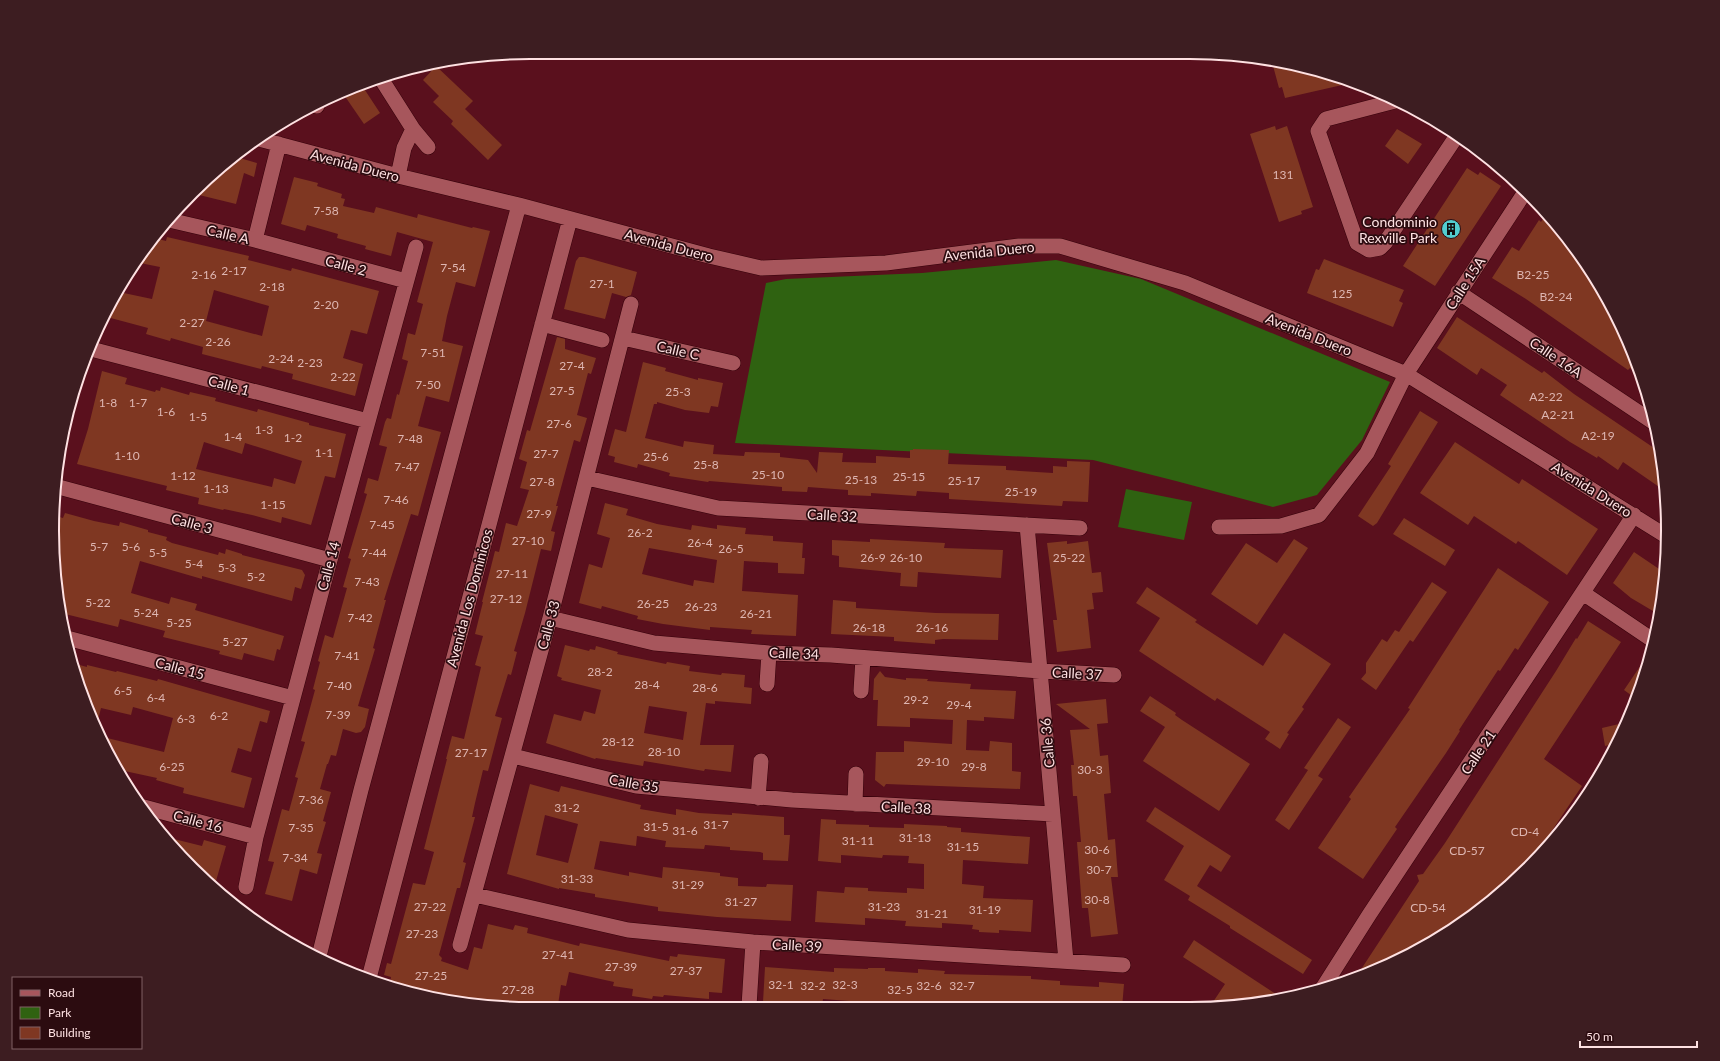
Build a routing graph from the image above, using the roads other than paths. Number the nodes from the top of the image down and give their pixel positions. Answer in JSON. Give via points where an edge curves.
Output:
{"nodes":[{"id":1,"x":384,"y":83,"type":"edge"},
{"id":2,"x":1387,"y":103,"type":"edge"},
{"id":3,"x":413,"y":129,"type":"junction"},
{"id":4,"x":1454,"y":140,"type":"edge"},
{"id":5,"x":265,"y":141,"type":"edge"},
{"id":6,"x":279,"y":144,"type":"junction"},
{"id":7,"x":428,"y":147,"type":"dead end"},
{"id":8,"x":398,"y":176,"type":"junction"},
{"id":9,"x":1522,"y":196,"type":"edge"},
{"id":10,"x":519,"y":205,"type":"junction"},
{"id":11,"x":570,"y":219,"type":"junction"},
{"id":12,"x":175,"y":221,"type":"edge"},
{"id":13,"x":255,"y":240,"type":"junction"},
{"id":14,"x":416,"y":247,"type":"dead end"},
{"id":15,"x":286,"y":248,"type":"joint"},
{"id":16,"x":406,"y":281,"type":"junction"},
{"id":17,"x":1458,"y":292,"type":"junction"},
{"id":18,"x":631,"y":304,"type":"dead end"},
{"id":19,"x":542,"y":324,"type":"junction"},
{"id":20,"x":623,"y":338,"type":"junction"},
{"id":21,"x":602,"y":340,"type":"dead end"},
{"id":22,"x":95,"y":350,"type":"edge"},
{"id":23,"x":733,"y":363,"type":"dead end"},
{"id":24,"x":1406,"y":374,"type":"junction"},
{"id":25,"x":1647,"y":418,"type":"edge"},
{"id":26,"x":368,"y":421,"type":"junction"},
{"id":27,"x":586,"y":478,"type":"junction"},
{"id":28,"x":61,"y":488,"type":"edge"},
{"id":29,"x":1634,"y":515,"type":"junction"},
{"id":30,"x":1027,"y":526,"type":"junction"},
{"id":31,"x":1219,"y":527,"type":"dead end"},
{"id":32,"x":1080,"y":528,"type":"dead end"},
{"id":33,"x":1661,"y":533,"type":"edge"},
{"id":34,"x":330,"y":560,"type":"junction"},
{"id":35,"x":1583,"y":593,"type":"junction"},
{"id":36,"x":550,"y":618,"type":"junction"},
{"id":37,"x":1649,"y":637,"type":"edge"},
{"id":38,"x":72,"y":639,"type":"edge"},
{"id":39,"x":769,"y":653,"type":"junction"},
{"id":40,"x":863,"y":658,"type":"junction"},
{"id":41,"x":1040,"y":671,"type":"junction"},
{"id":42,"x":1114,"y":675,"type":"dead end"},
{"id":43,"x":767,"y":684,"type":"dead end"},
{"id":44,"x":861,"y":691,"type":"dead end"},
{"id":45,"x":294,"y":698,"type":"junction"},
{"id":46,"x":513,"y":756,"type":"junction"},
{"id":47,"x":760,"y":761,"type":"dead end"},
{"id":48,"x":856,"y":774,"type":"dead end"},
{"id":49,"x":758,"y":798,"type":"junction"},
{"id":50,"x":855,"y":804,"type":"junction"},
{"id":51,"x":149,"y":809,"type":"edge"},
{"id":52,"x":1053,"y":814,"type":"junction"},
{"id":53,"x":256,"y":837,"type":"junction"},
{"id":54,"x":246,"y":887,"type":"dead end"},
{"id":55,"x":475,"y":895,"type":"junction"},
{"id":56,"x":753,"y":942,"type":"junction"},
{"id":57,"x":460,"y":946,"type":"dead end"},
{"id":58,"x":320,"y":952,"type":"edge"},
{"id":59,"x":1066,"y":961,"type":"junction"},
{"id":60,"x":1123,"y":965,"type":"dead end"},
{"id":61,"x":370,"y":974,"type":"edge"},
{"id":62,"x":1327,"y":981,"type":"edge"},
{"id":63,"x":749,"y":1002,"type":"edge"}],
"edges":[{"from":1,"to":3,"type":"street"},
{"from":2,"to":4,"type":"street","via":[[1326,119],[1318,131],[1357,243],[1368,250],[1380,248],[1385,243]]},
{"from":3,"to":7,"type":"street"},
{"from":3,"to":8,"type":"street","via":[[404,148]]},
{"from":5,"to":6,"type":"street","name":"Avenida Duero"},
{"from":6,"to":8,"type":"street","name":"Avenida Duero"},
{"from":6,"to":13,"type":"street"},
{"from":8,"to":10,"type":"street","name":"Avenida Duero"},
{"from":9,"to":17,"type":"street","name":"Calle 15A"},
{"from":10,"to":11,"type":"street","name":"Avenida Duero"},
{"from":10,"to":58,"type":"street","via":[[371,752]]},
{"from":11,"to":19,"type":"street","name":"Avenida Los Dominicos"},
{"from":11,"to":24,"type":"street","name":"Avenida Duero","via":[[761,268],[886,263],[1019,246],[1060,246],[1185,283]]},
{"from":12,"to":13,"type":"street","name":"Calle A"},
{"from":13,"to":15,"type":"street","name":"Calle A"},
{"from":14,"to":16,"type":"street","name":"Calle 14"},
{"from":15,"to":16,"type":"street","name":"Calle 2"},
{"from":16,"to":26,"type":"street","name":"Calle 14"},
{"from":17,"to":24,"type":"street","name":"Calle 15A"},
{"from":17,"to":25,"type":"street","name":"Calle 16A"},
{"from":18,"to":20,"type":"street","name":"Calle 33"},
{"from":19,"to":21,"type":"street"},
{"from":19,"to":61,"type":"street","name":"Avenida Los Dominicos"},
{"from":20,"to":23,"type":"street","name":"Calle C"},
{"from":20,"to":27,"type":"street","name":"Calle 33"},
{"from":22,"to":26,"type":"street","name":"Calle 1"},
{"from":24,"to":29,"type":"street","name":"Avenida Duero"},
{"from":24,"to":31,"type":"street","name":"Calle 15A","via":[[1367,453],[1318,515],[1281,526]]},
{"from":26,"to":34,"type":"street","name":"Calle 14"},
{"from":27,"to":30,"type":"street","name":"Calle 32","via":[[718,508]]},
{"from":27,"to":36,"type":"street","name":"Calle 33"},
{"from":28,"to":34,"type":"street","name":"Calle 3"},
{"from":29,"to":33,"type":"street","name":"Avenida Duero"},
{"from":29,"to":35,"type":"street","name":"Calle 21"},
{"from":30,"to":32,"type":"street","name":"Calle 32"},
{"from":30,"to":41,"type":"street","name":"Calle 36"},
{"from":34,"to":45,"type":"street","name":"Calle 14"},
{"from":35,"to":37,"type":"street"},
{"from":35,"to":62,"type":"street","name":"Calle 21","via":[[1368,915]]},
{"from":36,"to":39,"type":"street","name":"Calle 34","via":[[654,643]]},
{"from":36,"to":46,"type":"street","name":"Calle 33"},
{"from":38,"to":45,"type":"street","name":"Calle 15"},
{"from":39,"to":40,"type":"street","name":"Calle 34"},
{"from":39,"to":43,"type":"street"},
{"from":40,"to":41,"type":"street","name":"Calle 34"},
{"from":40,"to":44,"type":"street"},
{"from":41,"to":42,"type":"street","name":"Calle 37"},
{"from":41,"to":52,"type":"street","name":"Calle 36"},
{"from":45,"to":53,"type":"street","name":"Calle 14"},
{"from":46,"to":49,"type":"street","name":"Calle 35","via":[[636,786]]},
{"from":46,"to":55,"type":"street","name":"Calle 33"},
{"from":47,"to":49,"type":"street"},
{"from":48,"to":50,"type":"street"},
{"from":49,"to":50,"type":"street","name":"Calle 38"},
{"from":50,"to":52,"type":"street","name":"Calle 38"},
{"from":51,"to":53,"type":"street","name":"Calle 16"},
{"from":52,"to":59,"type":"street","name":"Calle 36"},
{"from":53,"to":54,"type":"street","name":"Calle 14"},
{"from":55,"to":56,"type":"street","name":"Calle 39","via":[[628,930]]},
{"from":55,"to":57,"type":"street","name":"Calle 33"},
{"from":56,"to":59,"type":"street","name":"Calle 39"},
{"from":56,"to":63,"type":"street"},
{"from":59,"to":60,"type":"street","name":"Calle 39"}]}
